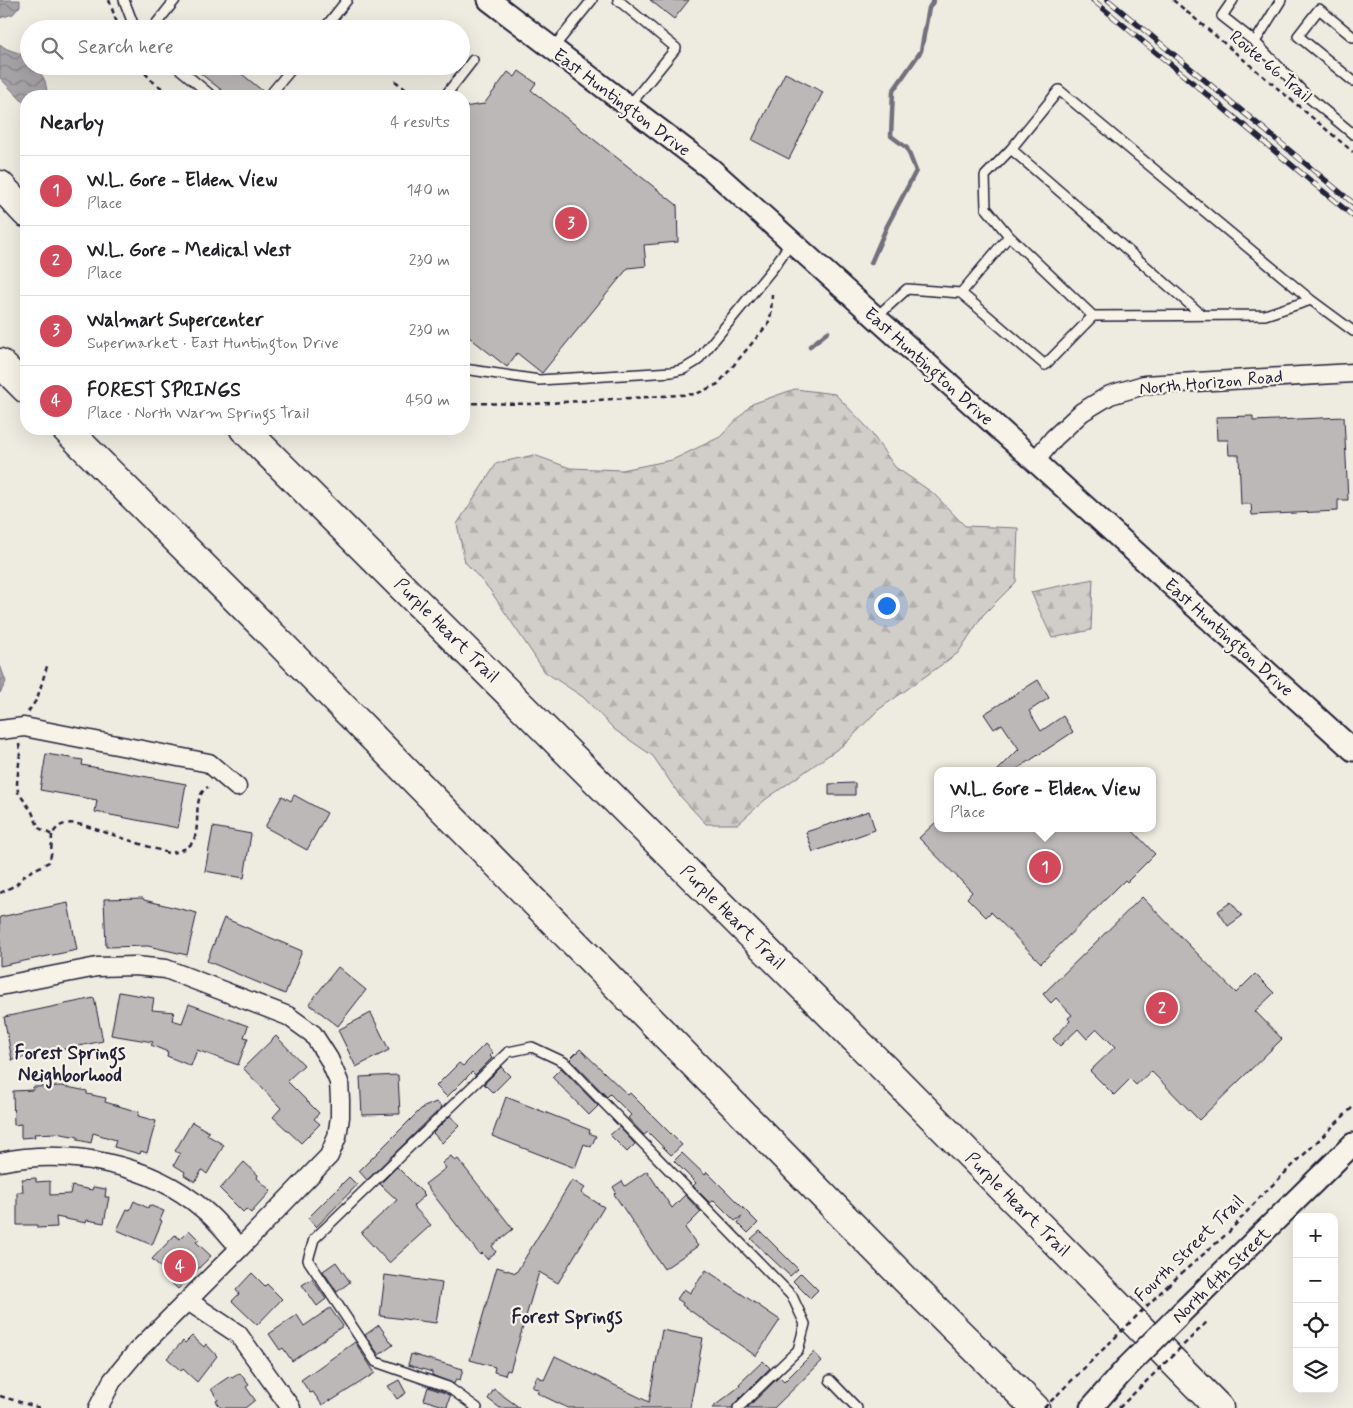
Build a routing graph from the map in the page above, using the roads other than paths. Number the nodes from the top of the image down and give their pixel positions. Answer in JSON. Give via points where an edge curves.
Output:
{"nodes":[{"id":1,"x":124,"y":0,"type":"edge"},
{"id":2,"x":175,"y":0,"type":"edge"},
{"id":3,"x":347,"y":0,"type":"edge"},
{"id":4,"x":489,"y":0,"type":"edge"},
{"id":5,"x":592,"y":0,"type":"edge"},
{"id":6,"x":618,"y":0,"type":"edge"},
{"id":7,"x":1233,"y":0,"type":"edge"},
{"id":8,"x":1281,"y":0,"type":"edge"},
{"id":9,"x":132,"y":20,"type":"edge"},
{"id":10,"x":159,"y":20,"type":"edge"},
{"id":11,"x":331,"y":20,"type":"edge"},
{"id":12,"x":1353,"y":37,"type":"edge"},
{"id":13,"x":1255,"y":42,"type":"junction"},
{"id":14,"x":552,"y":48,"type":"junction"},
{"id":15,"x":473,"y":60,"type":"dead end"},
{"id":16,"x":470,"y":64,"type":"edge"},
{"id":17,"x":187,"y":75,"type":"edge"},
{"id":18,"x":286,"y":75,"type":"edge"},
{"id":19,"x":461,"y":75,"type":"edge"},
{"id":20,"x":1353,"y":81,"type":"edge"},
{"id":21,"x":205,"y":90,"type":"edge"},
{"id":22,"x":274,"y":90,"type":"edge"},
{"id":23,"x":450,"y":90,"type":"edge"},
{"id":24,"x":629,"y":106,"type":"junction"},
{"id":25,"x":1353,"y":134,"type":"edge"},
{"id":26,"x":1011,"y":149,"type":"junction"},
{"id":27,"x":0,"y":185,"type":"edge"},
{"id":28,"x":20,"y":207,"type":"edge"},
{"id":29,"x":1010,"y":236,"type":"junction"},
{"id":30,"x":792,"y":241,"type":"junction"},
{"id":31,"x":961,"y":293,"type":"junction"},
{"id":32,"x":1311,"y":300,"type":"junction"},
{"id":33,"x":1202,"y":315,"type":"junction"},
{"id":34,"x":1093,"y":316,"type":"junction"},
{"id":35,"x":875,"y":318,"type":"junction"},
{"id":36,"x":1353,"y":331,"type":"edge"},
{"id":37,"x":0,"y":363,"type":"edge"},
{"id":38,"x":470,"y":370,"type":"edge"},
{"id":39,"x":1353,"y":373,"type":"edge"},
{"id":40,"x":20,"y":383,"type":"edge"},
{"id":41,"x":72,"y":435,"type":"edge"},
{"id":42,"x":250,"y":435,"type":"edge"},
{"id":43,"x":1035,"y":461,"type":"junction"},
{"id":44,"x":0,"y":730,"type":"edge"},
{"id":45,"x":1352,"y":748,"type":"edge"},
{"id":46,"x":238,"y":787,"type":"dead end"},
{"id":47,"x":0,"y":986,"type":"edge"},
{"id":48,"x":1353,"y":1144,"type":"edge"},
{"id":49,"x":0,"y":1162,"type":"edge"},
{"id":50,"x":240,"y":1248,"type":"junction"},
{"id":51,"x":188,"y":1301,"type":"junction"},
{"id":52,"x":830,"y":1380,"type":"dead end"},
{"id":53,"x":98,"y":1408,"type":"edge"},
{"id":54,"x":291,"y":1408,"type":"edge"},
{"id":55,"x":477,"y":1408,"type":"edge"},
{"id":56,"x":738,"y":1408,"type":"edge"},
{"id":57,"x":857,"y":1408,"type":"edge"},
{"id":58,"x":1035,"y":1408,"type":"edge"},
{"id":59,"x":1091,"y":1408,"type":"edge"},
{"id":60,"x":1219,"y":1408,"type":"edge"}],
"edges":[{"from":1,"to":9,"type":"lane"},
{"from":2,"to":10,"type":"lane"},
{"from":3,"to":11,"type":"lane"},
{"from":4,"to":14,"type":"street","name":"East Huntington Drive"},
{"from":5,"to":14,"type":"lane"},
{"from":6,"to":24,"type":"lane","via":[[676,48]]},
{"from":7,"to":13,"type":"lane","via":[[1222,16]]},
{"from":8,"to":13,"type":"lane"},
{"from":12,"to":20,"type":"lane","via":[[1319,9],[1298,36]]},
{"from":13,"to":25,"type":"lane","via":[[1307,96]]},
{"from":14,"to":24,"type":"street","name":"East Huntington Drive"},
{"from":15,"to":16,"type":"lane"},
{"from":17,"to":21,"type":"lane"},
{"from":18,"to":22,"type":"lane"},
{"from":19,"to":23,"type":"lane"},
{"from":24,"to":30,"type":"street","name":"East Huntington Drive","via":[[710,169]]},
{"from":26,"to":29,"type":"lane","via":[[985,176],[986,208]]},
{"from":26,"to":32,"type":"lane","via":[[1060,90]]},
{"from":26,"to":33,"type":"lane"},
{"from":27,"to":28,"type":"highway"},
{"from":29,"to":31,"type":"lane"},
{"from":29,"to":34,"type":"lane"},
{"from":30,"to":35,"type":"street","name":"East Huntington Drive"},
{"from":30,"to":38,"type":"lane","via":[[697,361],[684,369],[538,380]]},
{"from":31,"to":34,"type":"lane","via":[[1045,365]]},
{"from":31,"to":35,"type":"lane","via":[[907,289]]},
{"from":32,"to":33,"type":"lane","via":[[1265,315]]},
{"from":32,"to":36,"type":"lane"},
{"from":33,"to":34,"type":"lane"},
{"from":35,"to":43,"type":"street","name":"East Huntington Drive"},
{"from":37,"to":40,"type":"highway"},
{"from":39,"to":43,"type":"street","name":"North Horizon Road","via":[[1144,385],[1110,395],[1082,412]]},
{"from":41,"to":58,"type":"highway"},
{"from":42,"to":60,"type":"highway","name":"Purple Heart Trail"},
{"from":43,"to":45,"type":"street","name":"East Huntington Drive"},
{"from":44,"to":46,"type":"street","via":[[209,763]]},
{"from":47,"to":50,"type":"street","via":[[98,967],[166,969],[288,1016],[313,1034],[329,1059],[338,1082],[337,1137],[328,1156]]},
{"from":48,"to":59,"type":"street","name":"North 4th Street","bridge":true,"via":[[1126,1368]]},
{"from":49,"to":50,"type":"street","via":[[31,1156],[60,1157],[104,1163],[140,1173],[166,1184],[197,1204]]},
{"from":50,"to":51,"type":"street"},
{"from":51,"to":53,"type":"street","via":[[137,1351],[112,1381]]},
{"from":51,"to":54,"type":"street","via":[[238,1334]]},
{"from":52,"to":57,"type":"lane"},
{"from":55,"to":56,"type":"lane","via":[[448,1387],[376,1362],[308,1260],[314,1239],[508,1052],[532,1047],[564,1062],[792,1296],[806,1324],[798,1350]]}]}
